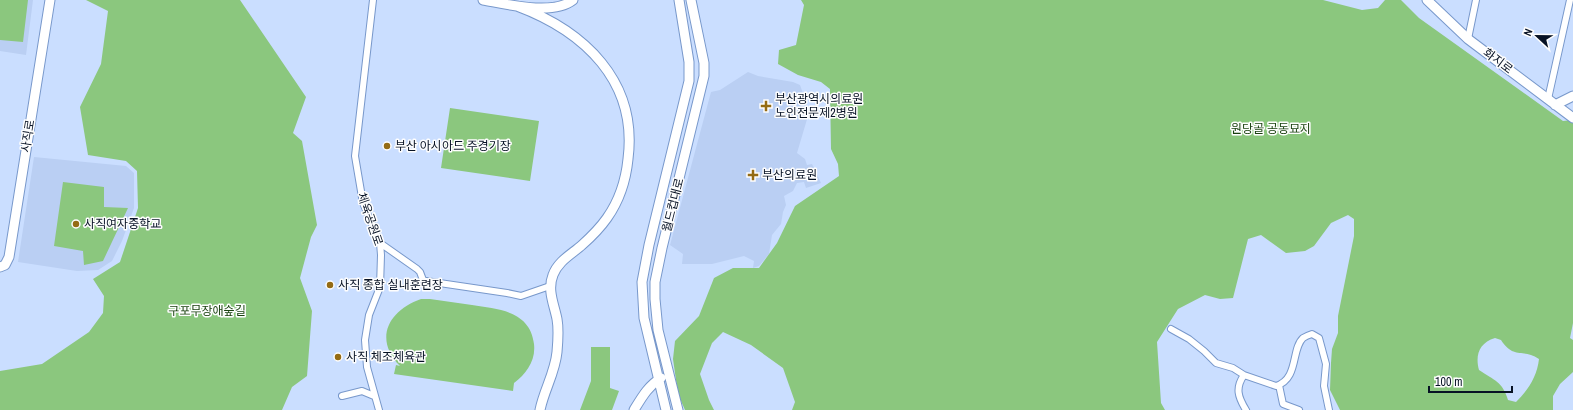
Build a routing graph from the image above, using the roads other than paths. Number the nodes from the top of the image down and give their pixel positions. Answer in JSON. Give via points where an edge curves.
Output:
{"nodes":[{"id":1,"x":50,"y":0,"type":"edge"},
{"id":2,"x":373,"y":0,"type":"edge"},
{"id":3,"x":483,"y":0,"type":"edge"},
{"id":4,"x":678,"y":0,"type":"edge"},
{"id":5,"x":691,"y":0,"type":"edge"},
{"id":6,"x":1426,"y":0,"type":"edge"},
{"id":7,"x":1476,"y":0,"type":"edge"},
{"id":8,"x":1570,"y":0,"type":"edge"},
{"id":9,"x":571,"y":1,"type":"edge"},
{"id":10,"x":517,"y":6,"type":"junction"},
{"id":11,"x":1468,"y":39,"type":"junction"},
{"id":12,"x":1573,"y":96,"type":"edge"},
{"id":13,"x":1552,"y":102,"type":"junction"},
{"id":14,"x":1573,"y":118,"type":"edge"},
{"id":15,"x":380,"y":243,"type":"junction"},
{"id":16,"x":0,"y":267,"type":"edge"},
{"id":17,"x":550,"y":286,"type":"junction"},
{"id":18,"x":1171,"y":329,"type":"dead end"},
{"id":19,"x":669,"y":374,"type":"junction"},
{"id":20,"x":1244,"y":375,"type":"junction"},
{"id":21,"x":658,"y":380,"type":"junction"},
{"id":22,"x":1279,"y":385,"type":"junction"},
{"id":23,"x":342,"y":396,"type":"dead end"},
{"id":24,"x":374,"y":396,"type":"junction"},
{"id":25,"x":379,"y":410,"type":"edge"},
{"id":26,"x":540,"y":410,"type":"edge"},
{"id":27,"x":634,"y":410,"type":"edge"},
{"id":28,"x":666,"y":410,"type":"edge"},
{"id":29,"x":678,"y":410,"type":"edge"},
{"id":30,"x":1246,"y":410,"type":"edge"},
{"id":31,"x":1299,"y":410,"type":"edge"},
{"id":32,"x":1329,"y":410,"type":"edge"}],
"edges":[{"from":1,"to":16,"type":"main road","name":"사직로","via":[[9,257],[5,265]]},
{"from":2,"to":15,"type":"street","name":"체육공원로","via":[[354,156],[363,203]]},
{"from":3,"to":10,"type":"main road"},
{"from":4,"to":21,"type":"main road","name":"월드컵대로","via":[[689,62],[689,81],[642,282],[644,318]]},
{"from":5,"to":19,"type":"main road","name":"월드컵대로","via":[[704,63],[704,76],[655,282],[656,315]]},
{"from":6,"to":11,"type":"main road","name":"화지로"},
{"from":7,"to":11,"type":"street"},
{"from":8,"to":13,"type":"street"},
{"from":9,"to":10,"type":"main road","via":[[546,8]]},
{"from":10,"to":17,"type":"main road","via":[[543,16],[570,32],[598,58],[616,86],[629,125],[630,150],[626,174],[608,217],[582,245],[560,263],[555,269]]},
{"from":11,"to":13,"type":"main road","name":"화지로"},
{"from":12,"to":13,"type":"main road"},
{"from":13,"to":14,"type":"main road","name":"화지로"},
{"from":15,"to":17,"type":"street","via":[[417,269],[426,281],[518,296]]},
{"from":15,"to":24,"type":"street","name":"체육공원로","via":[[382,274],[369,315],[365,340],[367,367]]},
{"from":17,"to":26,"type":"main road","via":[[557,319],[557,352],[551,380]]},
{"from":18,"to":20,"type":"street","via":[[1204,351],[1216,363],[1233,368]]},
{"from":19,"to":21,"type":"main road"},
{"from":19,"to":29,"type":"main road","name":"월드컵대로"},
{"from":20,"to":22,"type":"street"},
{"from":20,"to":30,"type":"street","via":[[1239,382],[1238,398]]},
{"from":21,"to":27,"type":"main road","via":[[644,393]]},
{"from":21,"to":28,"type":"main road","name":"월드컵대로"},
{"from":22,"to":31,"type":"street","via":[[1282,404]]},
{"from":22,"to":32,"type":"street","via":[[1285,381],[1294,365],[1300,343],[1312,334],[1319,338],[1326,364],[1324,386]]},
{"from":23,"to":24,"type":"street","via":[[362,391]]},
{"from":24,"to":25,"type":"street","name":"체육공원로"}]}
